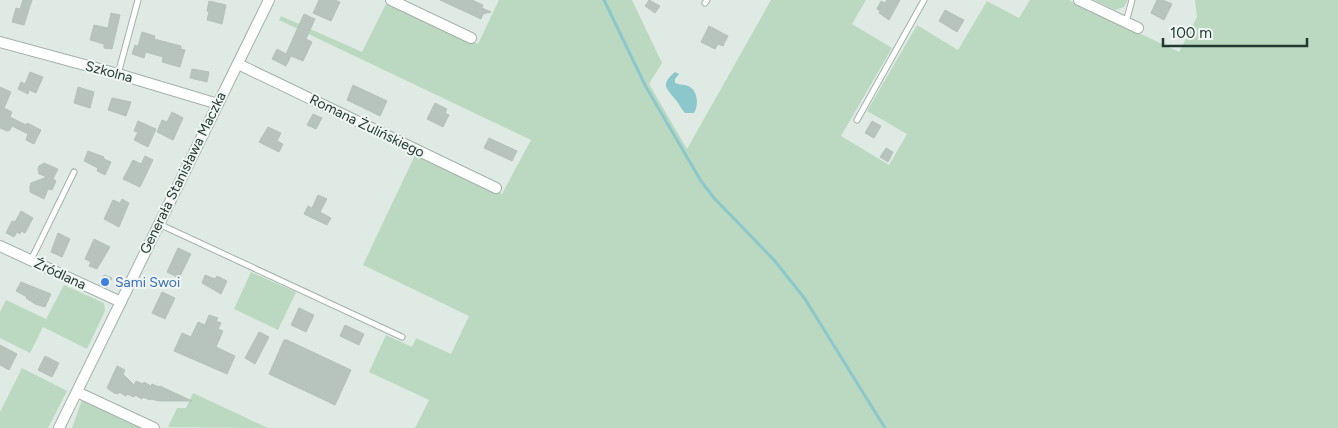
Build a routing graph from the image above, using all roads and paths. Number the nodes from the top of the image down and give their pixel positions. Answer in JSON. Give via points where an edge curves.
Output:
{"nodes":[{"id":1,"x":138,"y":0,"type":"edge"},
{"id":2,"x":269,"y":0,"type":"edge"},
{"id":3,"x":391,"y":0,"type":"edge"},
{"id":4,"x":924,"y":0,"type":"edge"},
{"id":5,"x":1079,"y":0,"type":"edge"},
{"id":6,"x":1132,"y":0,"type":"edge"},
{"id":7,"x":1126,"y":22,"type":"junction"},
{"id":8,"x":1138,"y":28,"type":"dead end"},
{"id":9,"x":471,"y":38,"type":"dead end"},
{"id":10,"x":0,"y":42,"type":"edge"},
{"id":11,"x":238,"y":64,"type":"junction"},
{"id":12,"x":118,"y":74,"type":"junction"},
{"id":13,"x":218,"y":104,"type":"junction"},
{"id":14,"x":857,"y":120,"type":"dead end"},
{"id":15,"x":74,"y":172,"type":"dead end"},
{"id":16,"x":496,"y":188,"type":"dead end"},
{"id":17,"x":158,"y":224,"type":"junction"},
{"id":18,"x":0,"y":246,"type":"edge"},
{"id":19,"x":31,"y":260,"type":"junction"},
{"id":20,"x":121,"y":302,"type":"junction"},
{"id":21,"x":402,"y":337,"type":"dead end"},
{"id":22,"x":77,"y":392,"type":"junction"},
{"id":23,"x":59,"y":428,"type":"edge"},
{"id":24,"x":154,"y":428,"type":"edge"}],
"edges":[{"from":1,"to":12,"type":"lane"},
{"from":2,"to":11,"type":"street","name":"Generała Stanisława Maczka"},
{"from":3,"to":9,"type":"street"},
{"from":4,"to":14,"type":"lane"},
{"from":5,"to":7,"type":"street"},
{"from":6,"to":7,"type":"lane"},
{"from":7,"to":8,"type":"street"},
{"from":10,"to":12,"type":"street","name":"Szkolna"},
{"from":11,"to":13,"type":"street","name":"Generała Stanisława Maczka"},
{"from":11,"to":16,"type":"street","name":"Romana Żulińskiego"},
{"from":12,"to":13,"type":"street","name":"Szkolna"},
{"from":13,"to":17,"type":"street","name":"Generała Stanisława Maczka"},
{"from":15,"to":19,"type":"lane"},
{"from":17,"to":20,"type":"street","name":"Generała Stanisława Maczka"},
{"from":17,"to":21,"type":"lane"},
{"from":18,"to":19,"type":"street","name":"Źródlana"},
{"from":19,"to":20,"type":"street","name":"Źródlana"},
{"from":20,"to":22,"type":"street","name":"Generała Stanisława Maczka"},
{"from":22,"to":23,"type":"street","name":"Generała Stanisława Maczka"},
{"from":22,"to":24,"type":"street"}]}
